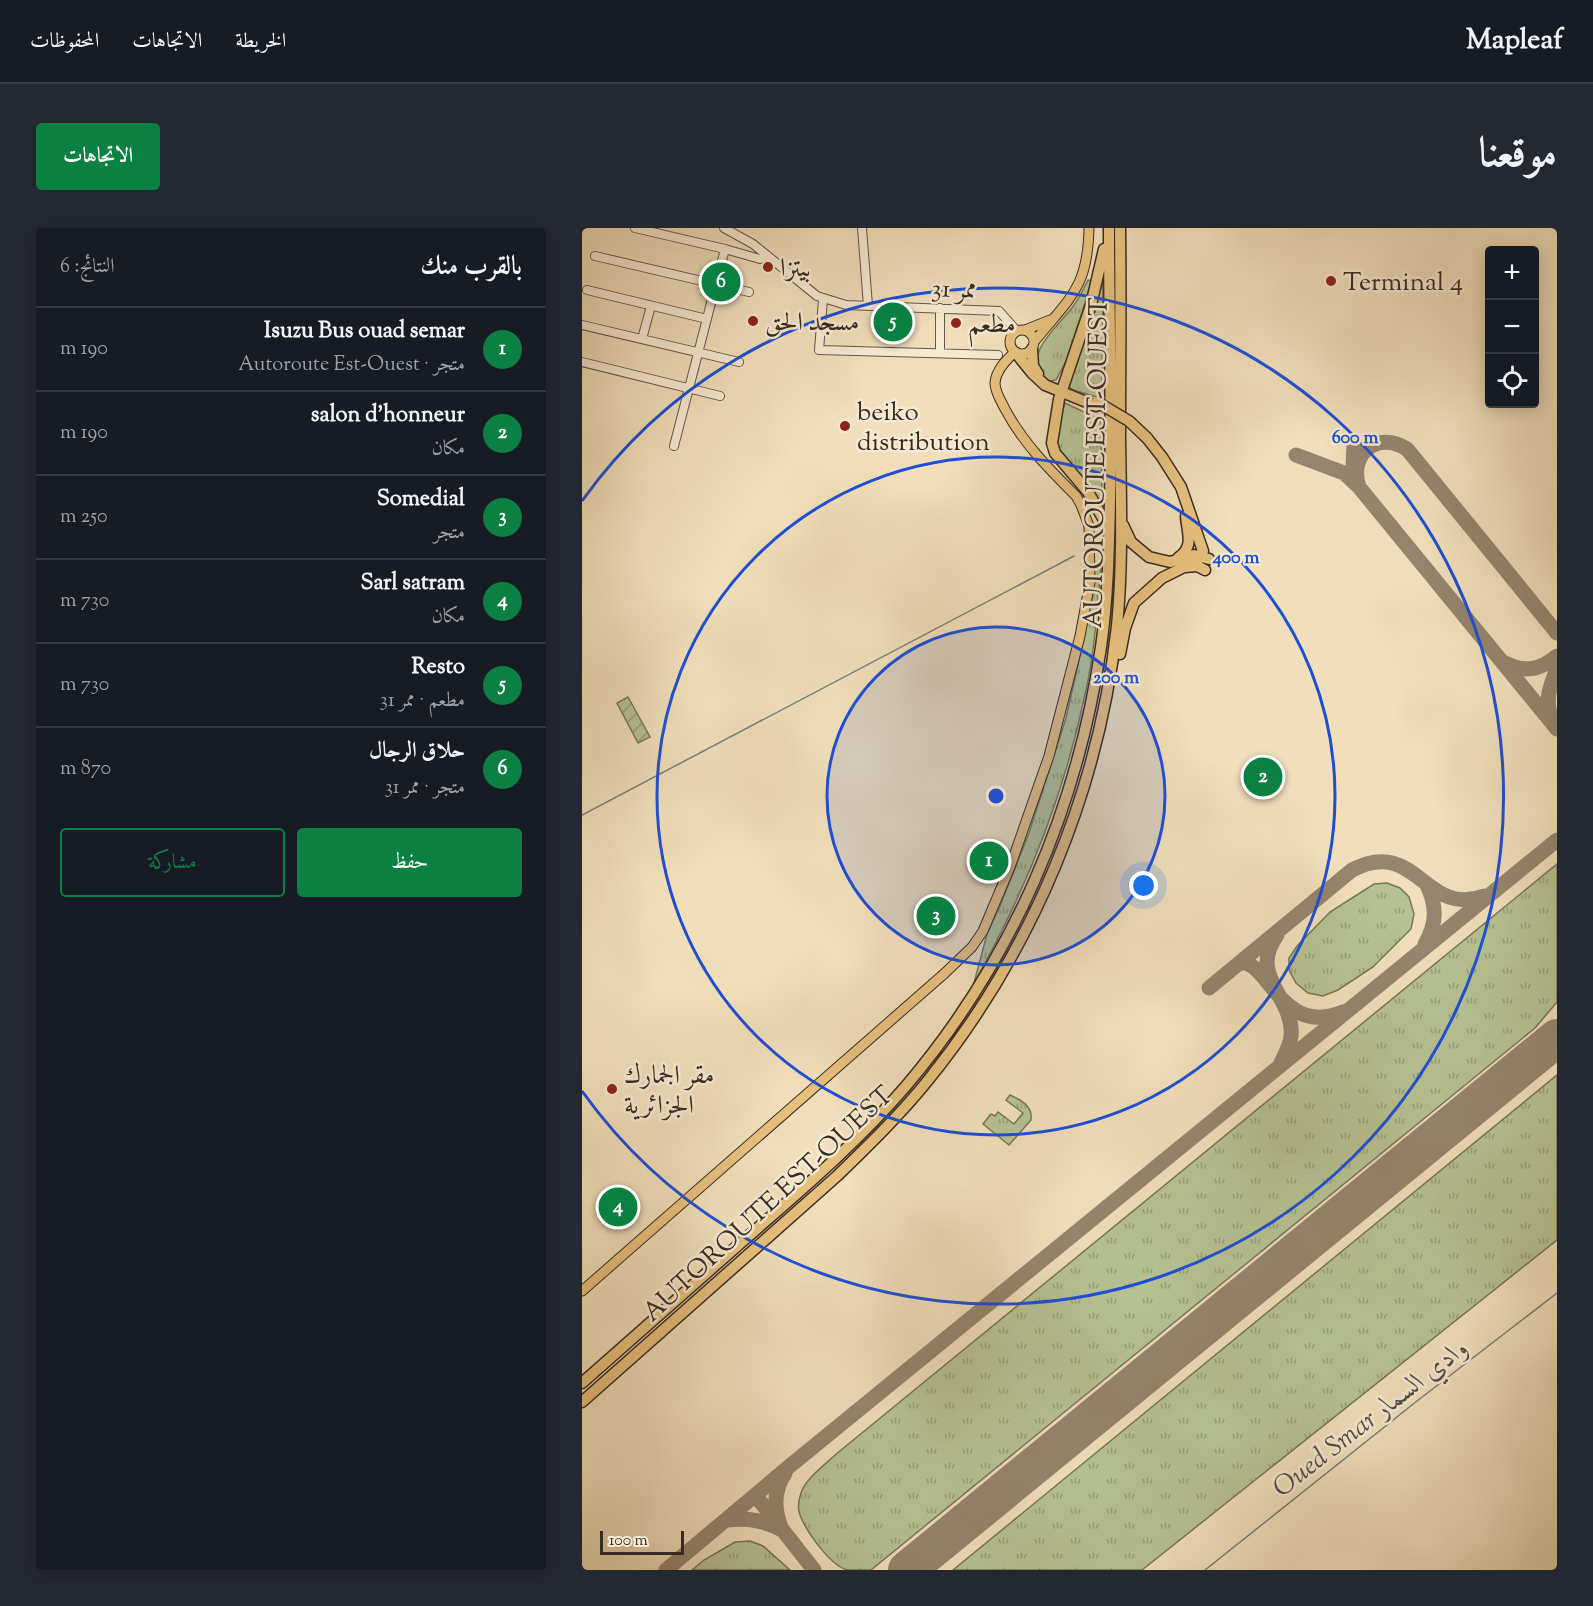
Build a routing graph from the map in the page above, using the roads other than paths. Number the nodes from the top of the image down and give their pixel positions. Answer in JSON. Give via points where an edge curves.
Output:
{"nodes":[{"id":1,"x":635,"y":228,"type":"edge"},
{"id":2,"x":724,"y":228,"type":"edge"},
{"id":3,"x":862,"y":228,"type":"edge"},
{"id":4,"x":1089,"y":228,"type":"edge"},
{"id":5,"x":1108,"y":228,"type":"edge"},
{"id":6,"x":1120,"y":228,"type":"edge"},
{"id":7,"x":725,"y":249,"type":"junction"},
{"id":8,"x":595,"y":256,"type":"dead end"},
{"id":9,"x":768,"y":256,"type":"junction"},
{"id":10,"x":716,"y":284,"type":"junction"},
{"id":11,"x":587,"y":290,"type":"dead end"},
{"id":12,"x":749,"y":291,"type":"dead end"},
{"id":13,"x":823,"y":298,"type":"junction"},
{"id":14,"x":651,"y":306,"type":"junction"},
{"id":15,"x":868,"y":306,"type":"junction"},
{"id":16,"x":940,"y":308,"type":"junction"},
{"id":17,"x":707,"y":319,"type":"junction"},
{"id":18,"x":1052,"y":319,"type":"junction"},
{"id":19,"x":582,"y":325,"type":"edge"},
{"id":20,"x":1021,"y":330,"type":"junction"},
{"id":21,"x":642,"y":339,"type":"junction"},
{"id":22,"x":1033,"y":345,"type":"junction"},
{"id":23,"x":1015,"y":352,"type":"junction"},
{"id":24,"x":698,"y":353,"type":"junction"},
{"id":25,"x":940,"y":353,"type":"junction"},
{"id":26,"x":998,"y":355,"type":"dead end"},
{"id":27,"x":582,"y":362,"type":"edge"},
{"id":28,"x":739,"y":362,"type":"dead end"},
{"id":29,"x":689,"y":388,"type":"junction"},
{"id":30,"x":1061,"y":390,"type":"junction"},
{"id":31,"x":720,"y":396,"type":"dead end"},
{"id":32,"x":1145,"y":440,"type":"junction"},
{"id":33,"x":674,"y":446,"type":"dead end"},
{"id":34,"x":1187,"y":513,"type":"junction"},
{"id":35,"x":1122,"y":522,"type":"junction"},
{"id":36,"x":1110,"y":530,"type":"junction"},
{"id":37,"x":1205,"y":558,"type":"junction"},
{"id":38,"x":1163,"y":561,"type":"junction"},
{"id":39,"x":1176,"y":569,"type":"junction"},
{"id":40,"x":1205,"y":570,"type":"dead end"},
{"id":41,"x":1100,"y":727,"type":"junction"},
{"id":42,"x":582,"y":1290,"type":"edge"},
{"id":43,"x":582,"y":1383,"type":"edge"},
{"id":44,"x":582,"y":1402,"type":"edge"}],
"edges":[{"from":1,"to":7,"type":"street"},
{"from":2,"to":9,"type":"street","name":"ممر 31"},
{"from":3,"to":15,"type":"street"},
{"from":4,"to":18,"type":"main road","via":[[1083,275],[1069,301]]},
{"from":5,"to":30,"type":"highway","via":[[1091,305]]},
{"from":5,"to":36,"type":"highway","name":"AUTOROUTE EST-OUEST"},
{"from":6,"to":35,"type":"highway","name":"AUTOROUTE EST-OUEST"},
{"from":7,"to":9,"type":"street","via":[[760,259]]},
{"from":7,"to":10,"type":"street"},
{"from":8,"to":10,"type":"street"},
{"from":9,"to":13,"type":"street","name":"ممر 31"},
{"from":10,"to":12,"type":"street"},
{"from":10,"to":17,"type":"street"},
{"from":11,"to":14,"type":"street"},
{"from":13,"to":15,"type":"street","name":"ممر 31"},
{"from":13,"to":25,"type":"street","via":[[819,350]]},
{"from":14,"to":17,"type":"street"},
{"from":14,"to":21,"type":"street"},
{"from":15,"to":16,"type":"street","name":"ممر 31"},
{"from":16,"to":20,"type":"street","name":"ممر 31","via":[[999,311]]},
{"from":16,"to":25,"type":"street"},
{"from":17,"to":24,"type":"street"},
{"from":18,"to":20,"type":"main road"},
{"from":18,"to":22,"type":"main road"},
{"from":19,"to":21,"type":"street"},
{"from":20,"to":22,"type":"main road","via":[[1031,334]]},
{"from":20,"to":23,"type":"main road","via":[[1010,339]]},
{"from":21,"to":24,"type":"street"},
{"from":22,"to":23,"type":"main road","via":[[1026,354]]},
{"from":22,"to":30,"type":"highway","via":[[1035,371]]},
{"from":23,"to":30,"type":"highway","via":[[1040,382]]},
{"from":23,"to":42,"type":"main road","via":[[1002,365],[995,382],[996,392],[1031,451],[1081,505],[1089,526],[1090,582],[1049,756],[983,931],[945,973]]},
{"from":24,"to":28,"type":"street"},
{"from":24,"to":29,"type":"street"},
{"from":25,"to":26,"type":"street"},
{"from":27,"to":29,"type":"street"},
{"from":29,"to":31,"type":"street"},
{"from":29,"to":33,"type":"street"},
{"from":30,"to":32,"type":"highway","bridge":true,"via":[[1129,421]]},
{"from":30,"to":36,"type":"highway","via":[[1053,431],[1055,453],[1088,492]]},
{"from":32,"to":34,"type":"highway","via":[[1168,471]]},
{"from":32,"to":37,"type":"highway","via":[[1162,457],[1180,488]]},
{"from":34,"to":37,"type":"highway"},
{"from":34,"to":38,"type":"highway","via":[[1187,549],[1176,559]]},
{"from":35,"to":38,"type":"highway","via":[[1136,548]]},
{"from":35,"to":41,"type":"highway","name":"AUTOROUTE EST-OUEST","via":[[1117,626]]},
{"from":36,"to":43,"type":"highway","name":"AUTOROUTE EST-OUEST","via":[[1101,646],[1074,774],[1044,863],[983,978],[930,1056],[875,1120],[816,1177]]},
{"from":37,"to":38,"type":"highway","via":[[1193,555]]},
{"from":37,"to":39,"type":"highway"},
{"from":39,"to":40,"type":"highway","via":[[1194,566]]},
{"from":39,"to":41,"type":"highway","via":[[1145,592],[1130,611]]},
{"from":41,"to":44,"type":"highway","name":"AUTOROUTE EST-OUEST","via":[[1052,875],[1009,961],[949,1053],[860,1154]]}]}
